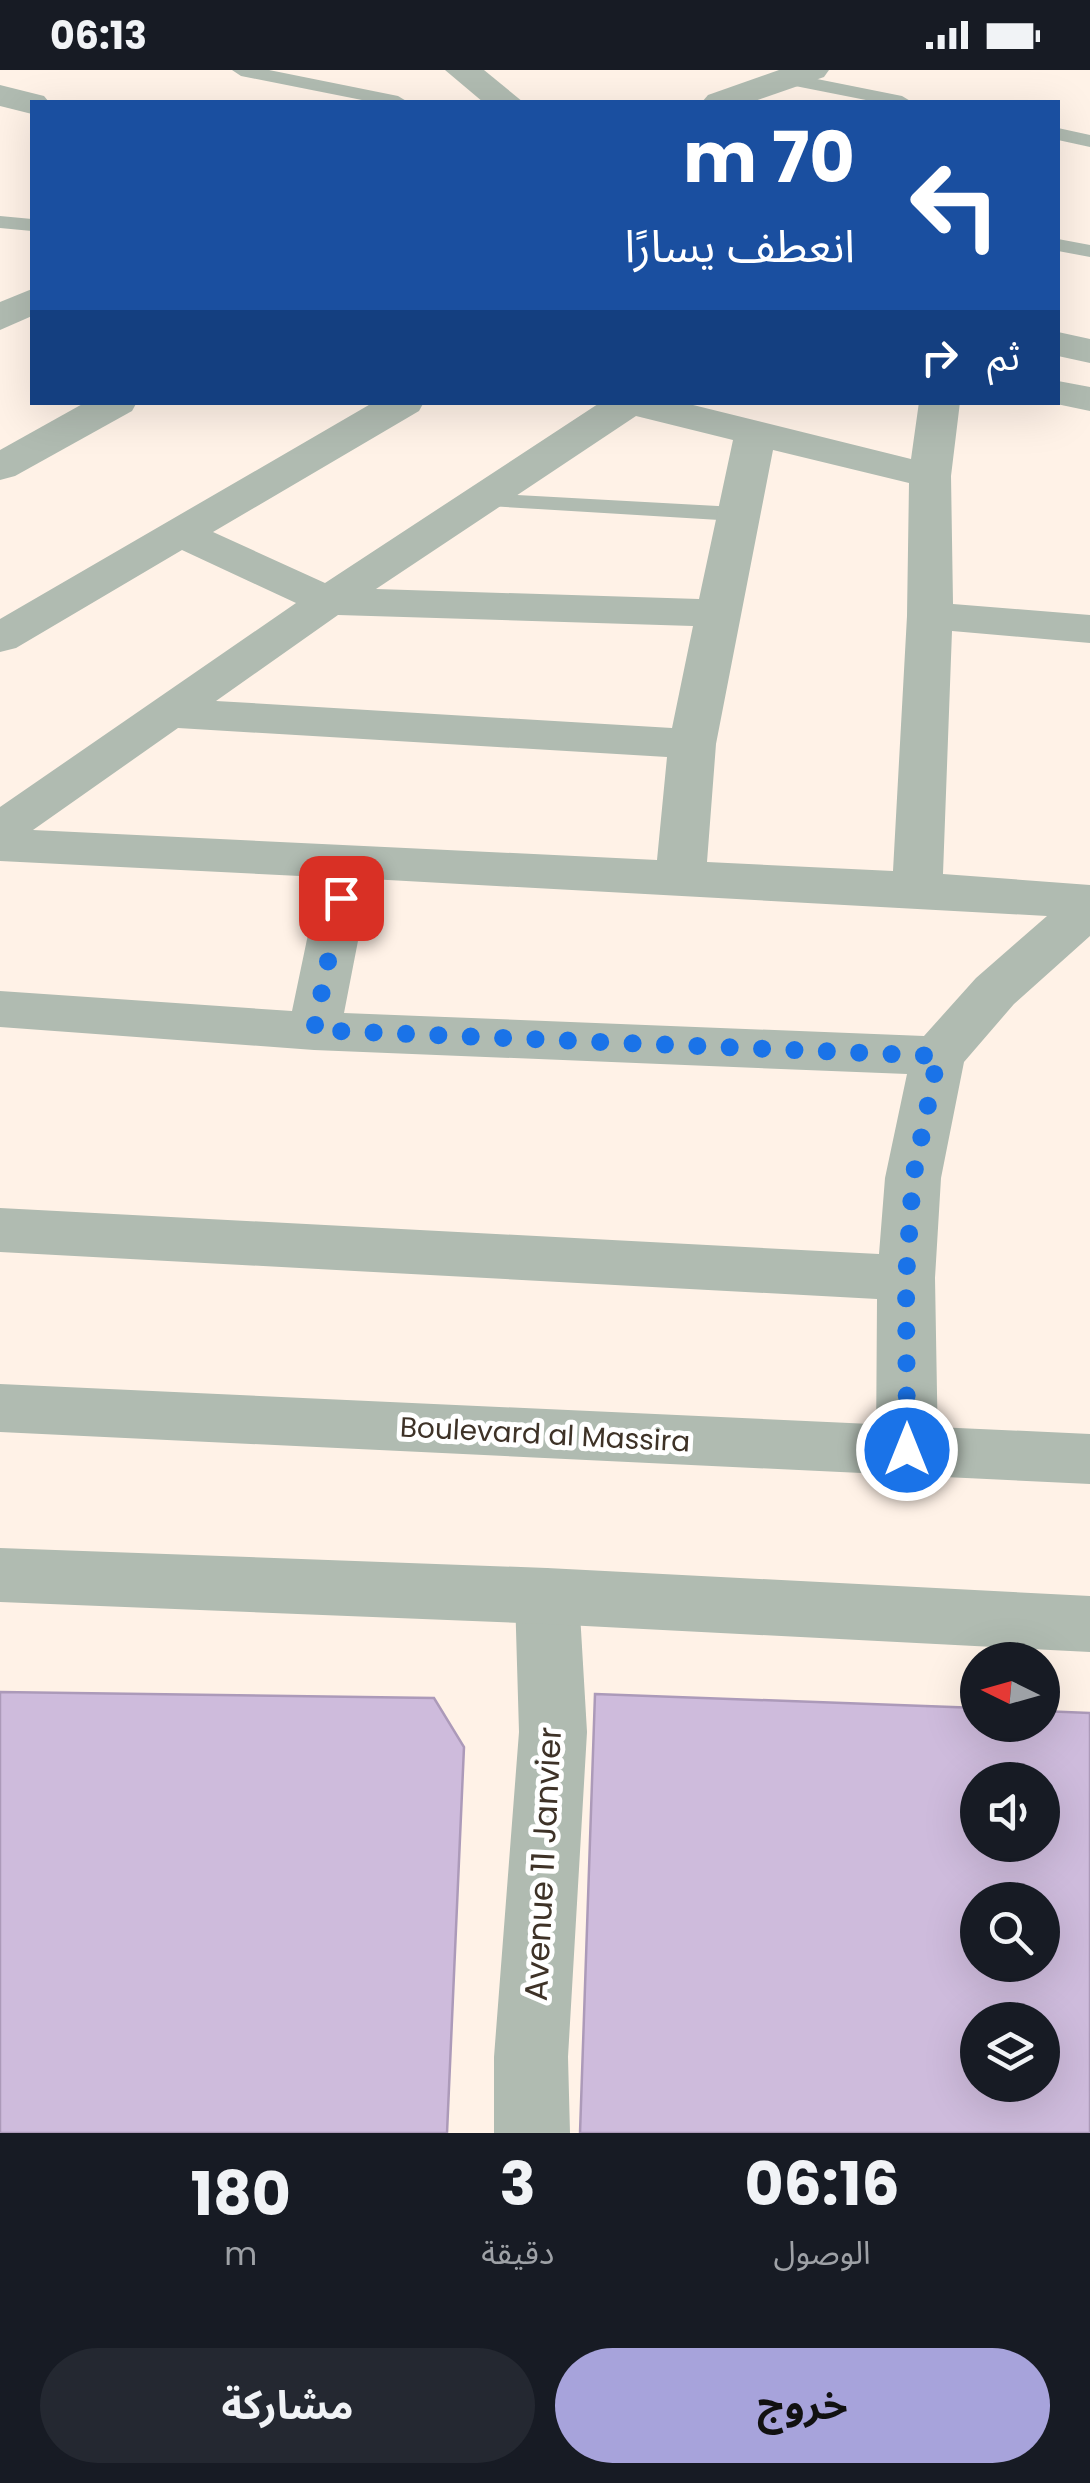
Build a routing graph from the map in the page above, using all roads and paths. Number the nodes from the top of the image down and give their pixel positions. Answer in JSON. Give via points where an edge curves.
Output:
{"nodes":[{"id":1,"x":241,"y":70,"type":"edge"},
{"id":2,"x":462,"y":70,"type":"edge"},
{"id":3,"x":799,"y":74,"type":"edge"},
{"id":4,"x":0,"y":95,"type":"edge"},
{"id":5,"x":388,"y":100,"type":"edge"},
{"id":6,"x":502,"y":100,"type":"edge"},
{"id":7,"x":726,"y":100,"type":"edge"},
{"id":8,"x":895,"y":100,"type":"edge"},
{"id":9,"x":30,"y":102,"type":"edge"},
{"id":10,"x":1060,"y":134,"type":"edge"},
{"id":11,"x":1090,"y":141,"type":"edge"},
{"id":12,"x":0,"y":222,"type":"edge"},
{"id":13,"x":30,"y":225,"type":"edge"},
{"id":14,"x":1060,"y":245,"type":"edge"},
{"id":15,"x":1090,"y":252,"type":"edge"},
{"id":16,"x":30,"y":302,"type":"edge"},
{"id":17,"x":0,"y":318,"type":"edge"},
{"id":18,"x":1060,"y":344,"type":"edge"},
{"id":19,"x":1090,"y":352,"type":"edge"},
{"id":20,"x":1060,"y":392,"type":"edge"},
{"id":21,"x":1090,"y":399,"type":"edge"},
{"id":22,"x":112,"y":405,"type":"edge"},
{"id":23,"x":399,"y":405,"type":"edge"},
{"id":24,"x":625,"y":405,"type":"edge"},
{"id":25,"x":636,"y":405,"type":"edge"},
{"id":26,"x":940,"y":405,"type":"edge"},
{"id":27,"x":755,"y":433,"type":"junction"},
{"id":28,"x":0,"y":467,"type":"edge"},
{"id":29,"x":930,"y":476,"type":"junction"},
{"id":30,"x":480,"y":500,"type":"junction"},
{"id":31,"x":736,"y":514,"type":"junction"},
{"id":32,"x":183,"y":534,"type":"junction"},
{"id":33,"x":328,"y":600,"type":"junction"},
{"id":34,"x":717,"y":612,"type":"junction"},
{"id":35,"x":930,"y":616,"type":"junction"},
{"id":36,"x":1090,"y":629,"type":"edge"},
{"id":37,"x":0,"y":638,"type":"edge"},
{"id":38,"x":169,"y":714,"type":"junction"},
{"id":39,"x":692,"y":744,"type":"junction"},
{"id":40,"x":0,"y":830,"type":"edge"},
{"id":41,"x":0,"y":846,"type":"edge"},
{"id":42,"x":348,"y":864,"type":"junction"},
{"id":43,"x":680,"y":878,"type":"junction"},
{"id":44,"x":918,"y":889,"type":"junction"},
{"id":45,"x":1090,"y":902,"type":"edge"},
{"id":46,"x":1090,"y":911,"type":"edge"},
{"id":47,"x":0,"y":1009,"type":"edge"},
{"id":48,"x":314,"y":1030,"type":"junction"},
{"id":49,"x":938,"y":1056,"type":"junction"},
{"id":50,"x":0,"y":1230,"type":"edge"},
{"id":51,"x":906,"y":1278,"type":"junction"},
{"id":52,"x":0,"y":1408,"type":"edge"},
{"id":53,"x":907,"y":1450,"type":"junction"},
{"id":54,"x":1090,"y":1459,"type":"edge"},
{"id":55,"x":0,"y":1575,"type":"edge"},
{"id":56,"x":547,"y":1596,"type":"junction"},
{"id":57,"x":1090,"y":1624,"type":"edge"},
{"id":58,"x":532,"y":2133,"type":"edge"}],
"edges":[{"from":1,"to":5,"type":"lane"},
{"from":2,"to":6,"type":"street"},
{"from":3,"to":7,"type":"street"},
{"from":3,"to":8,"type":"lane"},
{"from":4,"to":9,"type":"street"},
{"from":10,"to":11,"type":"lane"},
{"from":12,"to":13,"type":"lane"},
{"from":14,"to":15,"type":"lane"},
{"from":16,"to":17,"type":"street"},
{"from":18,"to":19,"type":"street"},
{"from":20,"to":21,"type":"street"},
{"from":22,"to":28,"type":"street"},
{"from":23,"to":32,"type":"street"},
{"from":24,"to":30,"type":"street"},
{"from":25,"to":27,"type":"street"},
{"from":26,"to":29,"type":"street"},
{"from":27,"to":29,"type":"street"},
{"from":27,"to":31,"type":"street"},
{"from":29,"to":35,"type":"street"},
{"from":30,"to":31,"type":"lane"},
{"from":30,"to":33,"type":"street"},
{"from":31,"to":34,"type":"street"},
{"from":32,"to":33,"type":"street"},
{"from":32,"to":37,"type":"street"},
{"from":33,"to":34,"type":"street"},
{"from":33,"to":38,"type":"street"},
{"from":34,"to":39,"type":"street"},
{"from":35,"to":36,"type":"street"},
{"from":35,"to":44,"type":"street"},
{"from":38,"to":39,"type":"street"},
{"from":38,"to":40,"type":"street"},
{"from":39,"to":43,"type":"street"},
{"from":41,"to":42,"type":"street"},
{"from":42,"to":43,"type":"street"},
{"from":42,"to":48,"type":"street"},
{"from":43,"to":44,"type":"street"},
{"from":44,"to":45,"type":"street"},
{"from":46,"to":49,"type":"street","via":[[995,992]]},
{"from":47,"to":48,"type":"street"},
{"from":48,"to":49,"type":"street"},
{"from":49,"to":51,"type":"street","via":[[913,1178]]},
{"from":50,"to":51,"type":"street"},
{"from":51,"to":53,"type":"street"},
{"from":52,"to":53,"type":"street","name":"Boulevard al Massira"},
{"from":53,"to":54,"type":"street","name":"Boulevard al Massira"},
{"from":55,"to":56,"type":"street"},
{"from":56,"to":57,"type":"street"},
{"from":56,"to":58,"type":"street","name":"Avenue 11 Janvier","via":[[553,1732]]}]}
